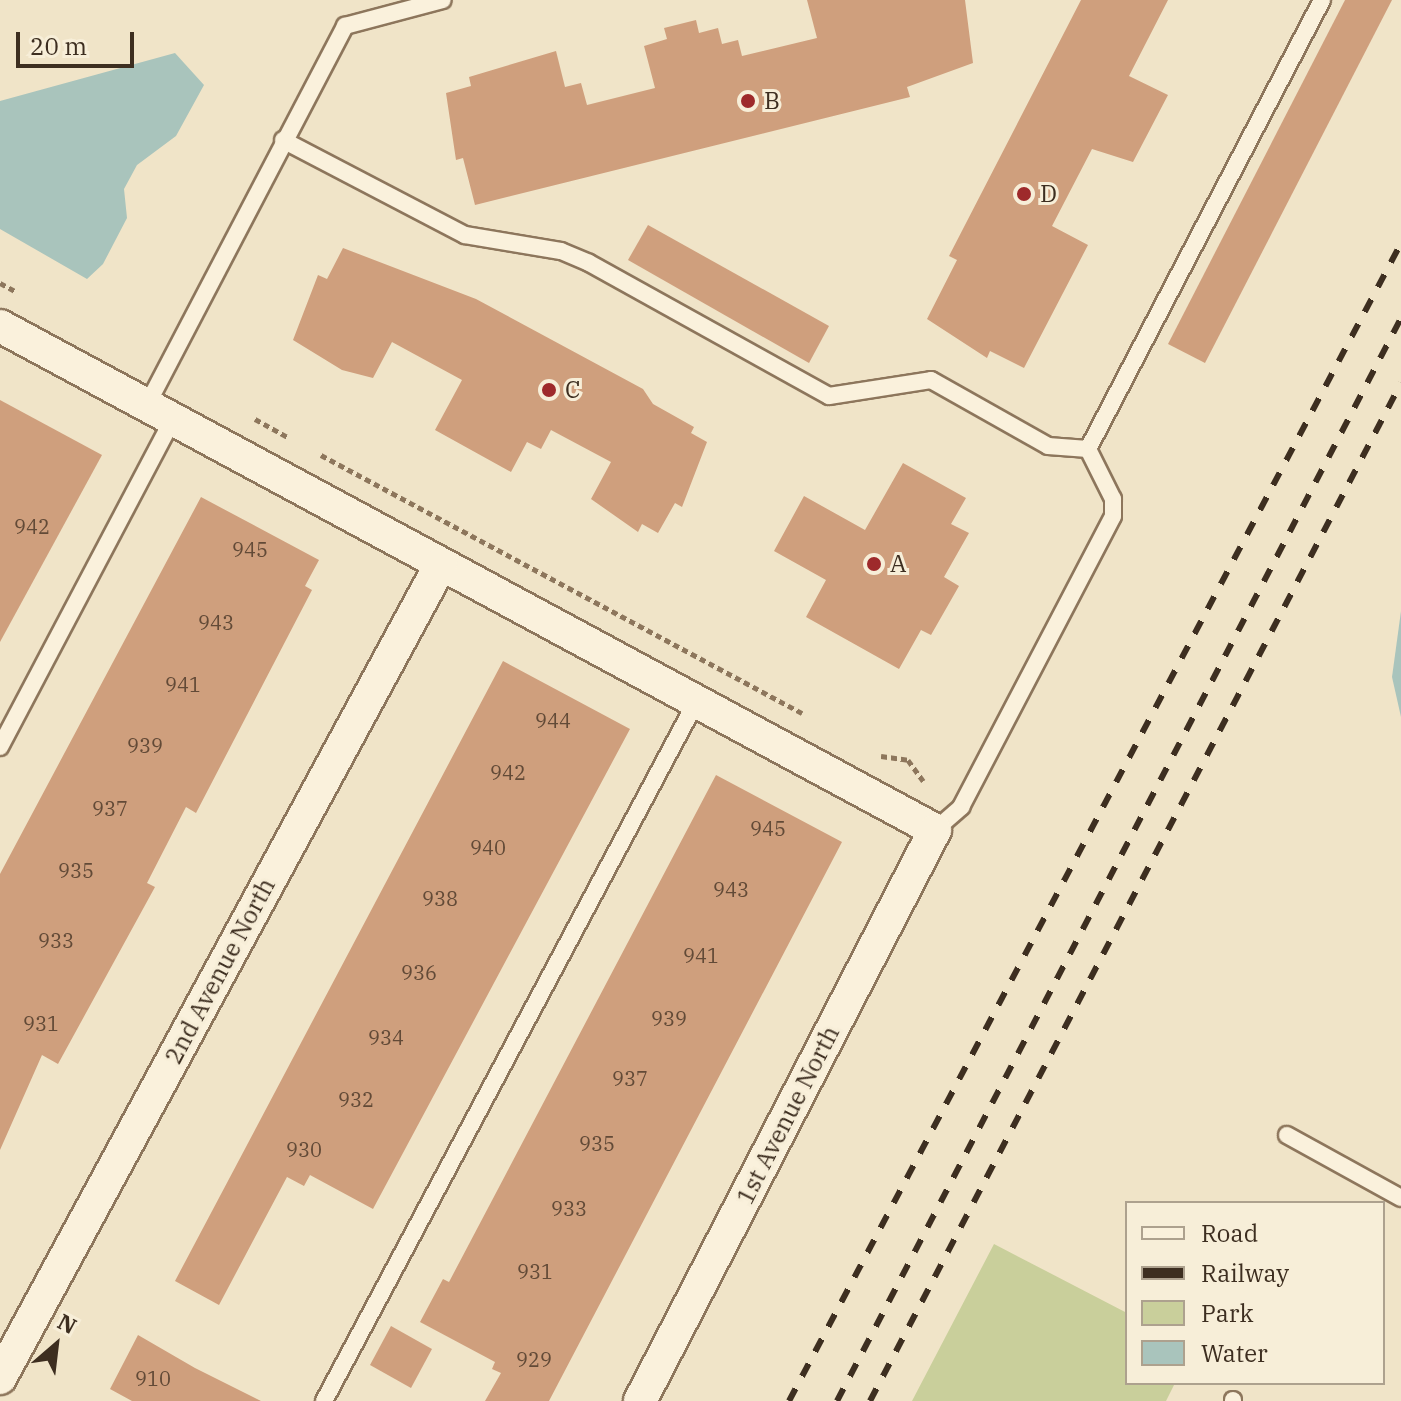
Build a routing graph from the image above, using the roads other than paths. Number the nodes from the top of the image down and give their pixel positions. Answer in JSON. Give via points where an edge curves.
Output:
{"nodes":[{"id":1,"x":443,"y":0,"type":"edge"},
{"id":2,"x":1322,"y":0,"type":"edge"},
{"id":3,"x":283,"y":140,"type":"junction"},
{"id":4,"x":0,"y":326,"type":"edge"},
{"id":5,"x":160,"y":412,"type":"junction"},
{"id":6,"x":1088,"y":449,"type":"junction"},
{"id":7,"x":441,"y":564,"type":"junction"},
{"id":8,"x":697,"y":700,"type":"junction"},
{"id":9,"x":0,"y":747,"type":"edge"},
{"id":10,"x":935,"y":830,"type":"junction"},
{"id":11,"x":1287,"y":1135,"type":"dead end"},
{"id":12,"x":1401,"y":1198,"type":"edge"},
{"id":13,"x":0,"y":1378,"type":"edge"},
{"id":14,"x":324,"y":1401,"type":"edge"},
{"id":15,"x":640,"y":1401,"type":"edge"}],
"edges":[{"from":1,"to":3,"type":"lane","via":[[345,26]]},
{"from":2,"to":6,"type":"lane"},
{"from":3,"to":5,"type":"lane"},
{"from":3,"to":6,"type":"lane","via":[[465,235],[561,251],[589,263],[829,396],[931,380],[1048,446]]},
{"from":4,"to":5,"type":"street"},
{"from":5,"to":7,"type":"street"},
{"from":5,"to":9,"type":"lane"},
{"from":6,"to":10,"type":"lane","via":[[1113,499],[1113,516],[961,807]]},
{"from":7,"to":8,"type":"street"},
{"from":7,"to":13,"type":"street","name":"2nd Avenue North"},
{"from":8,"to":10,"type":"street"},
{"from":8,"to":14,"type":"lane"},
{"from":10,"to":15,"type":"street","name":"1st Avenue North"},
{"from":11,"to":12,"type":"lane"}]}
